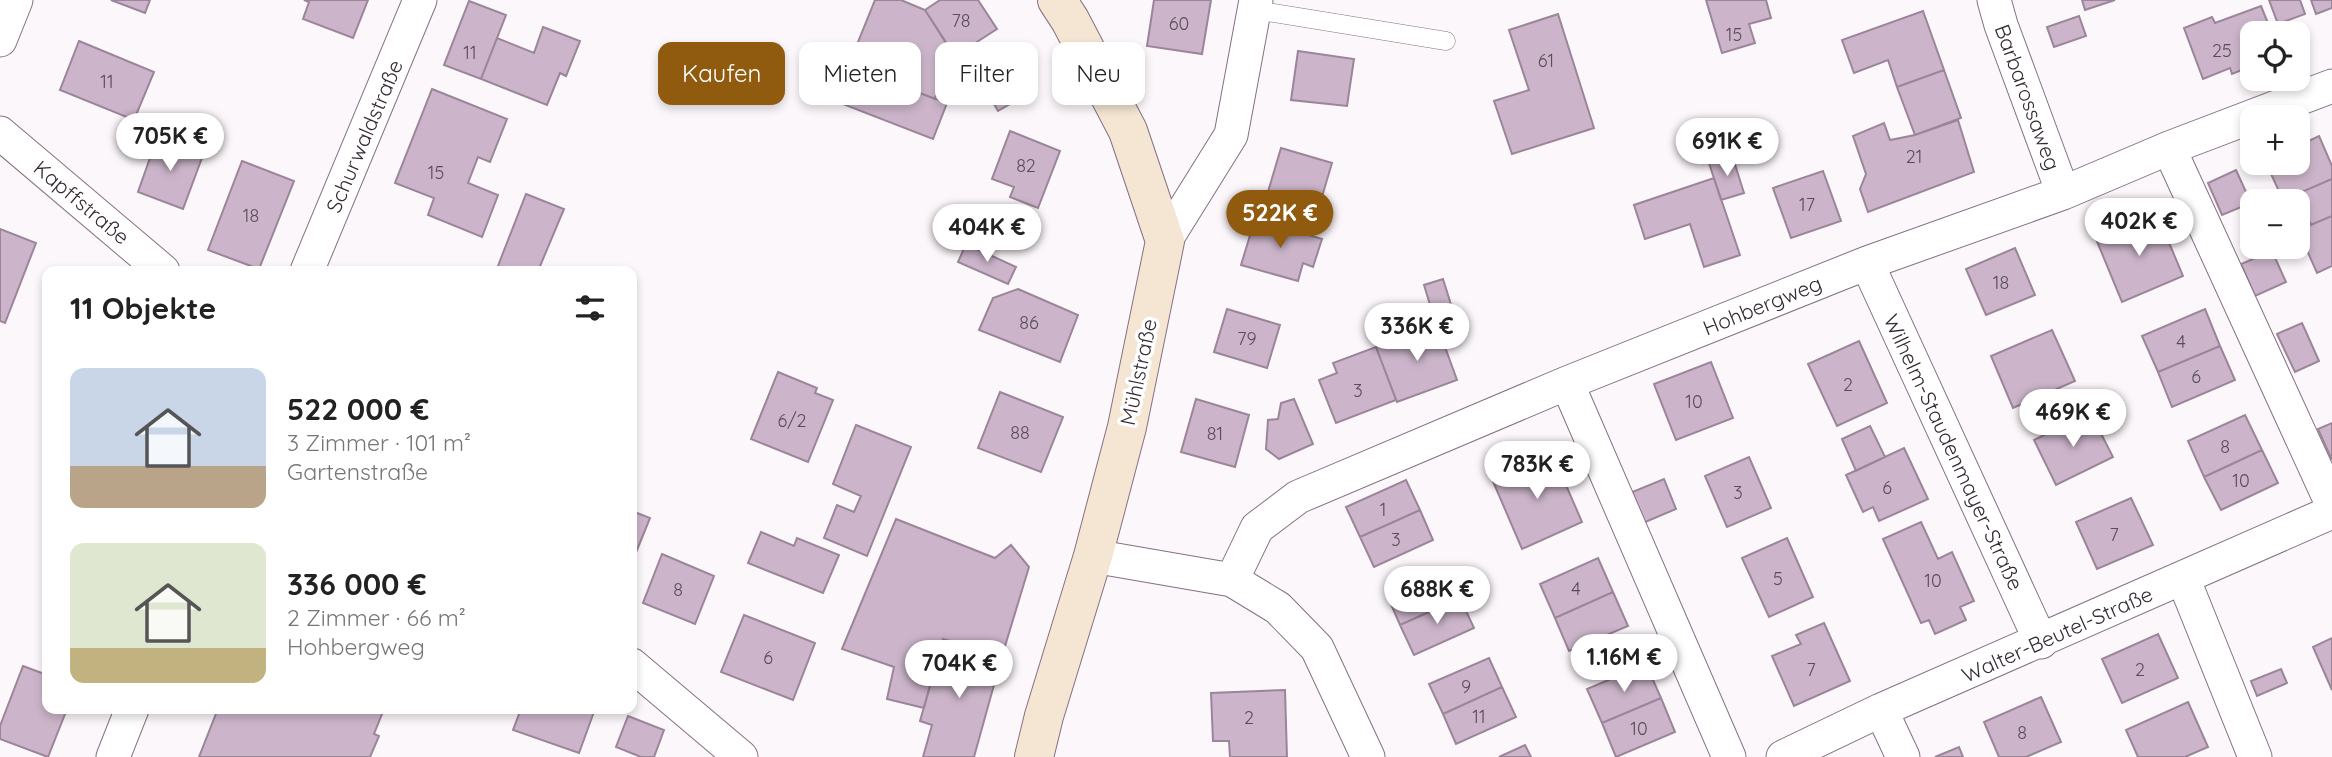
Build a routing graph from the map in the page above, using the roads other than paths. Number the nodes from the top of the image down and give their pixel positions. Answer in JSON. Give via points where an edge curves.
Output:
{"nodes":[{"id":1,"x":16,"y":0,"type":"edge"},
{"id":2,"x":420,"y":0,"type":"edge"},
{"id":3,"x":1057,"y":0,"type":"edge"},
{"id":4,"x":1994,"y":0,"type":"edge"},
{"id":5,"x":1255,"y":5,"type":"edge"},
{"id":6,"x":0,"y":40,"type":"edge"},
{"id":7,"x":1446,"y":41,"type":"dead end"},
{"id":8,"x":2332,"y":86,"type":"edge"},
{"id":9,"x":0,"y":133,"type":"edge"},
{"id":10,"x":2169,"y":148,"type":"junction"},
{"id":11,"x":2063,"y":193,"type":"junction"},
{"id":12,"x":1165,"y":240,"type":"junction"},
{"id":13,"x":1867,"y":263,"type":"junction"},
{"id":14,"x":157,"y":266,"type":"edge"},
{"id":15,"x":309,"y":266,"type":"edge"},
{"id":16,"x":1567,"y":383,"type":"junction"},
{"id":17,"x":2332,"y":504,"type":"edge"},
{"id":18,"x":2332,"y":512,"type":"edge"},
{"id":19,"x":1093,"y":556,"type":"junction"},
{"id":20,"x":2183,"y":578,"type":"junction"},
{"id":21,"x":1232,"y":580,"type":"junction"},
{"id":22,"x":2041,"y":642,"type":"junction"},
{"id":23,"x":637,"y":669,"type":"edge"},
{"id":24,"x":1881,"y":710,"type":"junction"},
{"id":25,"x":130,"y":714,"type":"edge"},
{"id":26,"x":113,"y":757,"type":"edge"},
{"id":27,"x":741,"y":757,"type":"edge"},
{"id":28,"x":1034,"y":757,"type":"edge"},
{"id":29,"x":1368,"y":757,"type":"edge"},
{"id":30,"x":1729,"y":757,"type":"edge"},
{"id":31,"x":1783,"y":757,"type":"edge"},
{"id":32,"x":1903,"y":757,"type":"edge"},
{"id":33,"x":2255,"y":757,"type":"edge"}],
"edges":[{"from":1,"to":6,"type":"street"},
{"from":2,"to":15,"type":"street","name":"Schurwaldstraße"},
{"from":3,"to":12,"type":"street","via":[[1128,131]]},
{"from":4,"to":11,"type":"street","name":"Barbarossaweg"},
{"from":5,"to":7,"type":"lane"},
{"from":5,"to":12,"type":"street","via":[[1231,135]]},
{"from":8,"to":10,"type":"street","name":"Hohbergweg"},
{"from":9,"to":14,"type":"street","name":"Kapffstraße"},
{"from":10,"to":11,"type":"street","name":"Hohbergweg"},
{"from":10,"to":17,"type":"street"},
{"from":11,"to":13,"type":"street","name":"Hohbergweg"},
{"from":12,"to":19,"type":"street","name":"Mühlstraße","via":[[1127,427]]},
{"from":13,"to":16,"type":"street","name":"Hohbergweg"},
{"from":13,"to":22,"type":"street","name":"Wilhelm-Staudenmayer-Straße"},
{"from":16,"to":21,"type":"street","name":"Hohbergweg","via":[[1298,498],[1257,528]]},
{"from":16,"to":30,"type":"street"},
{"from":18,"to":20,"type":"street","name":"Walter-Beutel-Straße"},
{"from":19,"to":21,"type":"street"},
{"from":19,"to":28,"type":"street","name":"Mühlstraße"},
{"from":20,"to":22,"type":"street","name":"Walter-Beutel-Straße"},
{"from":20,"to":33,"type":"street"},
{"from":21,"to":29,"type":"street","via":[[1278,608],[1317,648]]},
{"from":22,"to":24,"type":"street","name":"Walter-Beutel-Straße"},
{"from":23,"to":27,"type":"street"},
{"from":24,"to":31,"type":"street","name":"Walter-Beutel-Straße"},
{"from":24,"to":32,"type":"street"},
{"from":25,"to":26,"type":"street"}]}
